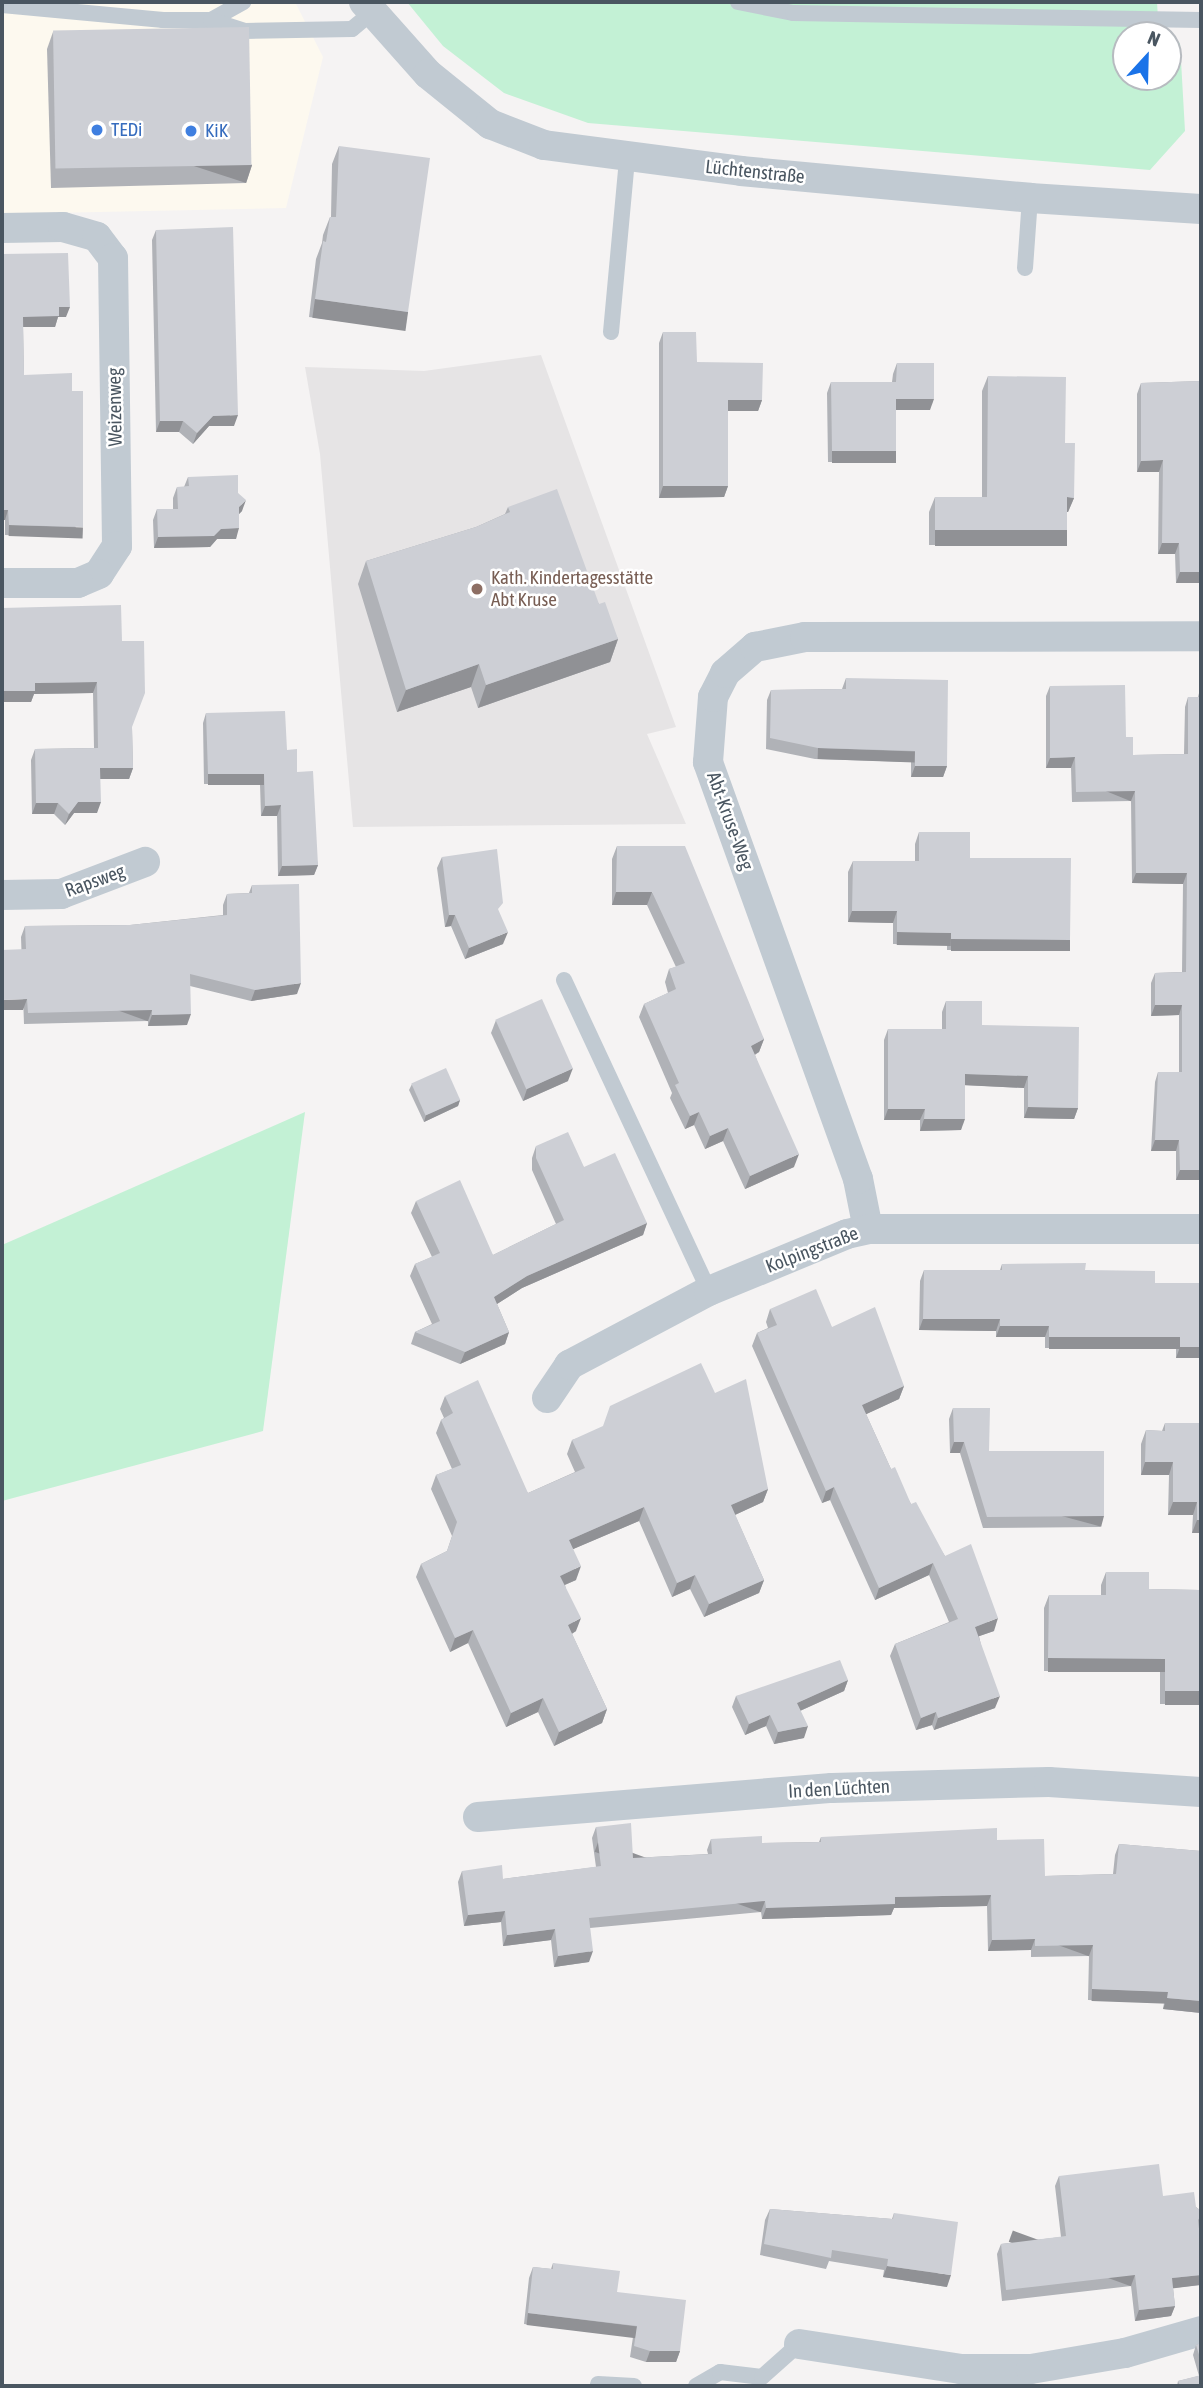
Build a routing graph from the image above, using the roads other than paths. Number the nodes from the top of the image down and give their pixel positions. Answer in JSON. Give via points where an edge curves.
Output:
{"nodes":[{"id":1,"x":243,"y":2,"type":"edge"},
{"id":2,"x":738,"y":2,"type":"edge"},
{"id":3,"x":2,"y":5,"type":"edge"},
{"id":4,"x":368,"y":7,"type":"edge"},
{"id":5,"x":211,"y":20,"type":"junction"},
{"id":6,"x":1201,"y":20,"type":"edge"},
{"id":7,"x":627,"y":159,"type":"junction"},
{"id":8,"x":1030,"y":198,"type":"junction"},
{"id":9,"x":1201,"y":209,"type":"edge"},
{"id":10,"x":2,"y":228,"type":"edge"},
{"id":11,"x":1025,"y":268,"type":"dead end"},
{"id":12,"x":611,"y":332,"type":"dead end"},
{"id":13,"x":2,"y":583,"type":"edge"},
{"id":14,"x":1201,"y":636,"type":"edge"},
{"id":15,"x":145,"y":862,"type":"dead end"},
{"id":16,"x":2,"y":895,"type":"edge"},
{"id":17,"x":564,"y":980,"type":"dead end"},
{"id":18,"x":868,"y":1229,"type":"junction"},
{"id":19,"x":1201,"y":1229,"type":"edge"},
{"id":20,"x":709,"y":1291,"type":"junction"},
{"id":21,"x":547,"y":1398,"type":"dead end"},
{"id":22,"x":1201,"y":1792,"type":"edge"},
{"id":23,"x":478,"y":1817,"type":"dead end"},
{"id":24,"x":1201,"y":2331,"type":"edge"},
{"id":25,"x":799,"y":2344,"type":"joint"},
{"id":26,"x":598,"y":2384,"type":"dead end"},
{"id":27,"x":634,"y":2386,"type":"edge"},
{"id":28,"x":696,"y":2386,"type":"edge"}],
"edges":[{"from":1,"to":5,"type":"lane"},
{"from":2,"to":6,"type":"lane","via":[[793,13]]},
{"from":3,"to":5,"type":"lane"},
{"from":4,"to":5,"type":"lane","via":[[352,29],[245,31]]},
{"from":4,"to":7,"type":"street","name":"Lüchtenstraße","via":[[428,74],[490,124],[544,145]]},
{"from":7,"to":8,"type":"street","name":"Lüchtenstraße"},
{"from":7,"to":12,"type":"lane"},
{"from":8,"to":9,"type":"street","name":"Lüchtenstraße"},
{"from":8,"to":11,"type":"lane"},
{"from":10,"to":13,"type":"street","name":"Weizenweg","via":[[63,227],[97,237],[113,258],[117,546],[99,574],[78,583]]},
{"from":14,"to":18,"type":"street","name":"Abt-Kruse-Weg","via":[[805,637],[755,647],[725,673],[713,697],[708,762],[858,1179]]},
{"from":15,"to":16,"type":"street","name":"Rapsweg","via":[[61,894]]},
{"from":17,"to":20,"type":"lane"},
{"from":18,"to":19,"type":"street","name":"Kolpingstraße"},
{"from":18,"to":20,"type":"street","name":"Kolpingstraße"},
{"from":20,"to":21,"type":"street","name":"Kolpingstraße","via":[[569,1365]]},
{"from":22,"to":23,"type":"street","name":"In den Lüchten","via":[[1049,1782],[832,1788]]},
{"from":24,"to":25,"type":"street","via":[[1125,2353],[1031,2369],[960,2369]]},
{"from":25,"to":28,"type":"lane","via":[[762,2377],[720,2372]]},
{"from":26,"to":27,"type":"lane"}]}
